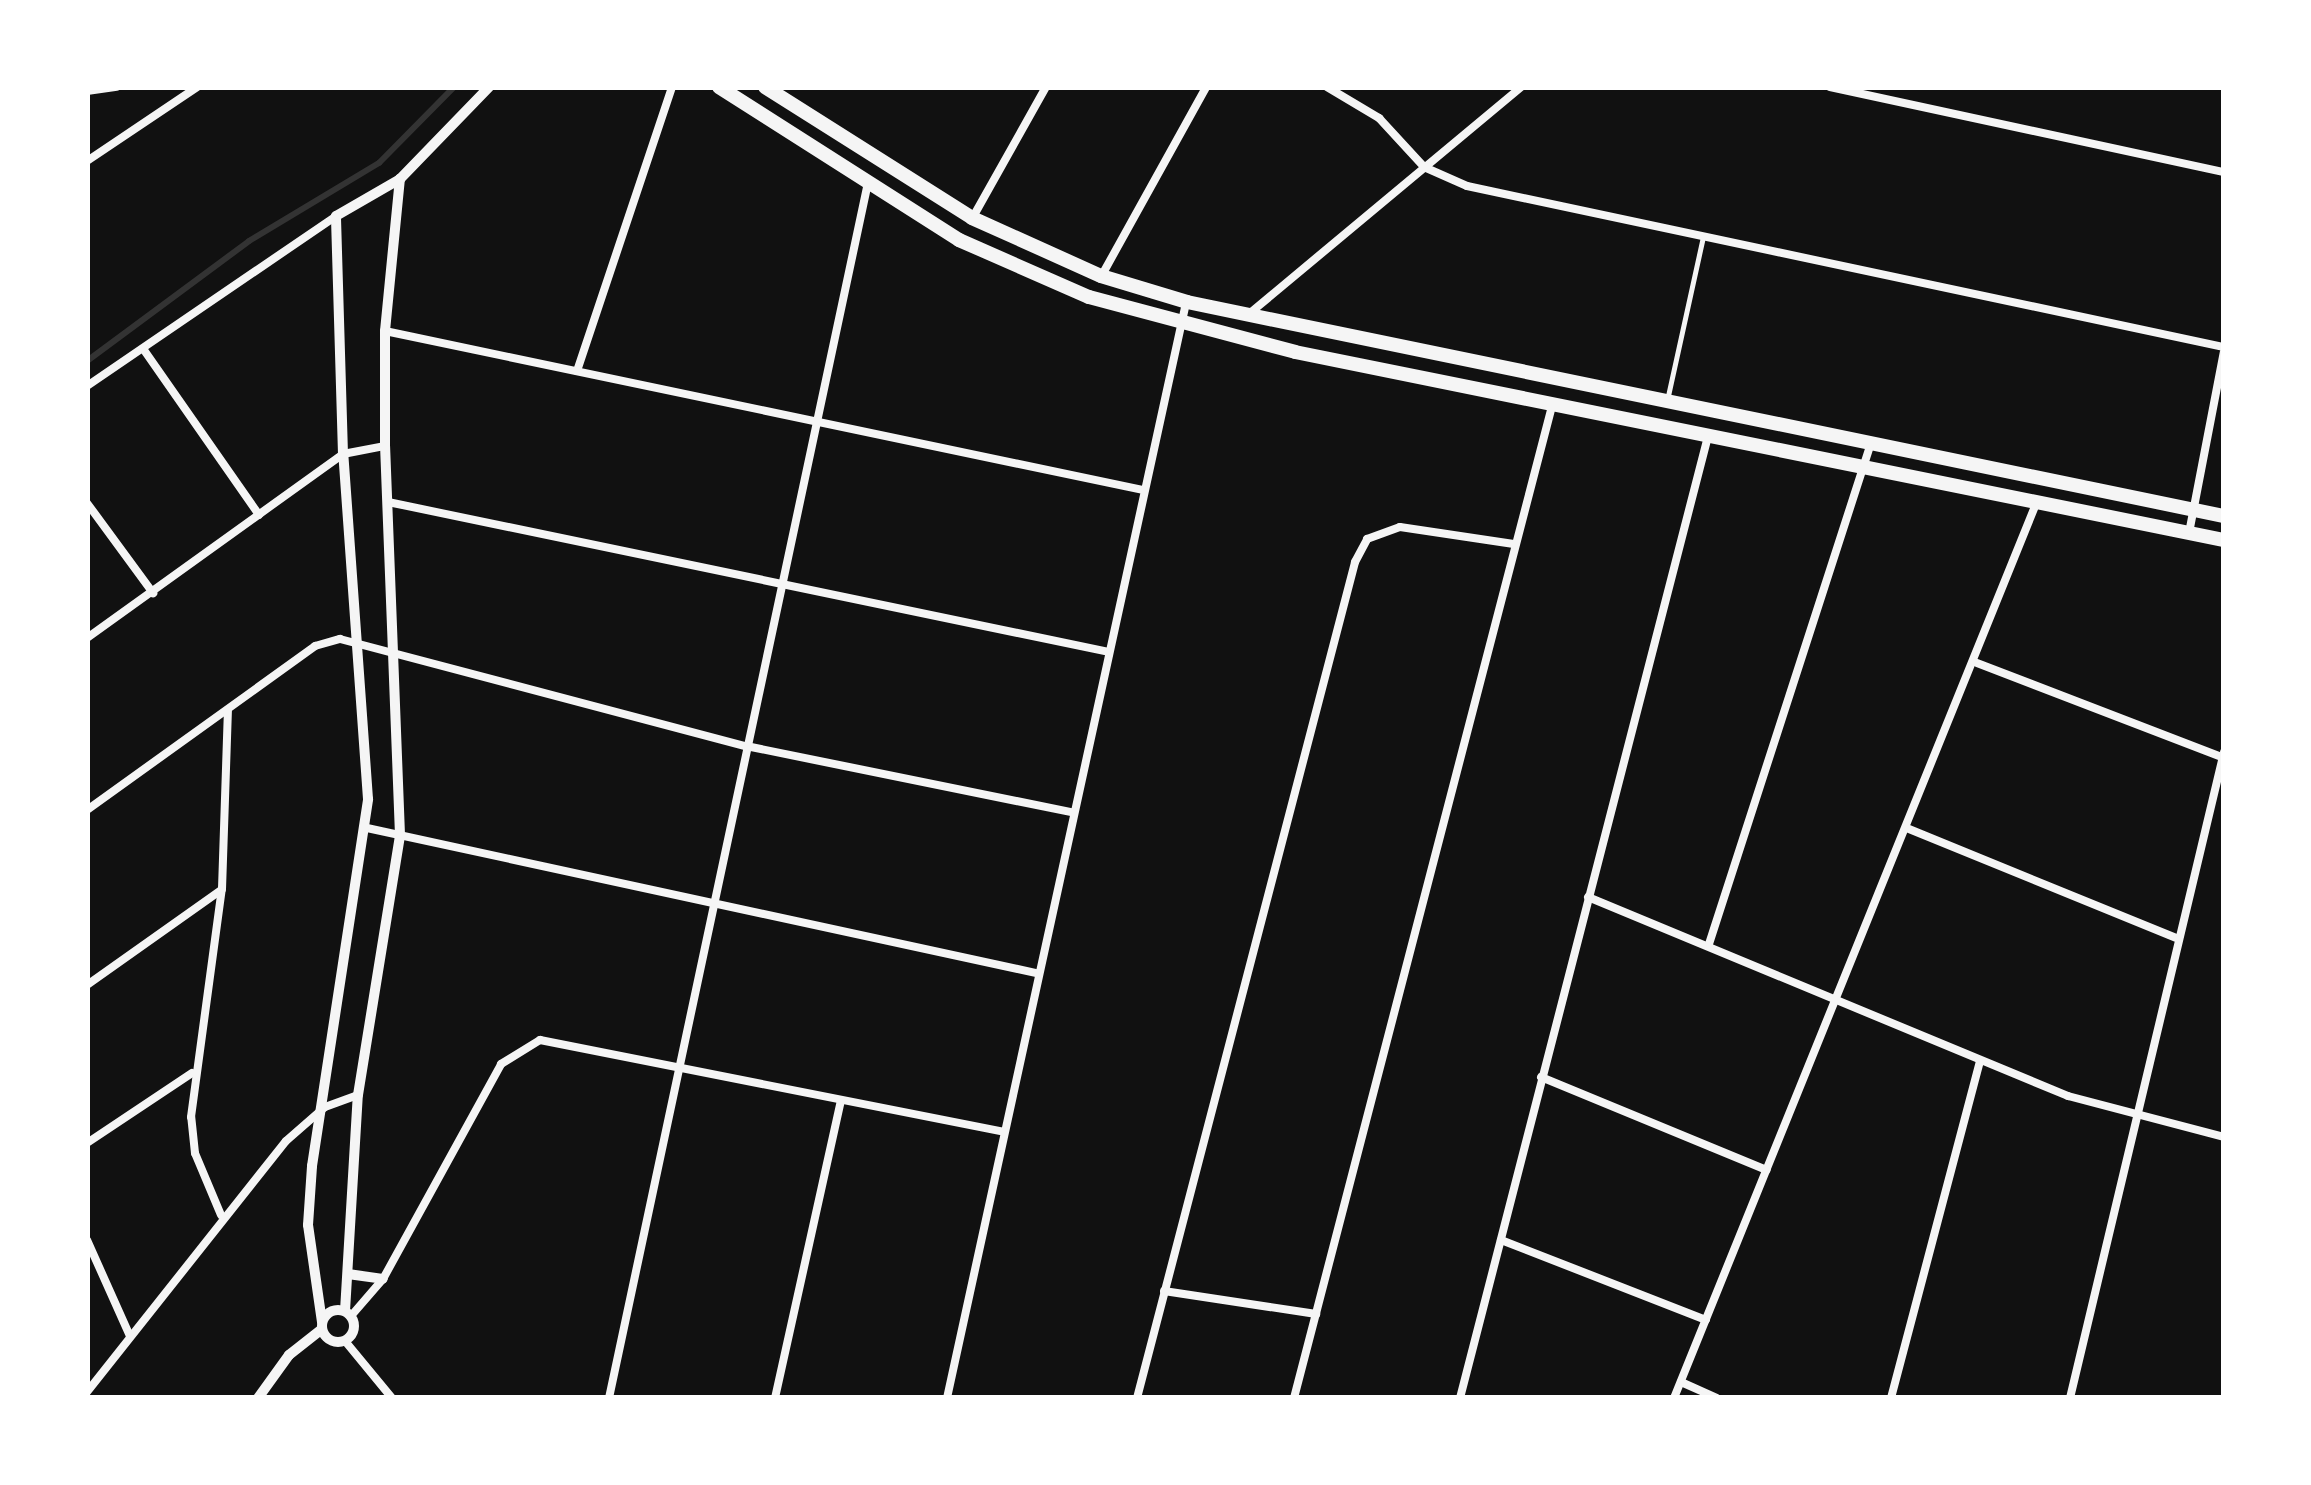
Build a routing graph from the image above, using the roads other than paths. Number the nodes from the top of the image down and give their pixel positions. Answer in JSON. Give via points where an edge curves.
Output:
{"nodes":[{"id":1,"x":117,"y":87,"type":"edge"},
{"id":2,"x":197,"y":87,"type":"edge"},
{"id":3,"x":489,"y":87,"type":"edge"},
{"id":4,"x":672,"y":87,"type":"edge"},
{"id":5,"x":719,"y":87,"type":"edge"},
{"id":6,"x":766,"y":87,"type":"edge"},
{"id":7,"x":1046,"y":87,"type":"edge"},
{"id":8,"x":1206,"y":87,"type":"edge"},
{"id":9,"x":1327,"y":87,"type":"edge"},
{"id":10,"x":1521,"y":87,"type":"edge"},
{"id":11,"x":1830,"y":87,"type":"edge"},
{"id":12,"x":87,"y":91,"type":"edge"},
{"id":13,"x":87,"y":161,"type":"edge"},
{"id":14,"x":1424,"y":167,"type":"junction"},
{"id":15,"x":2224,"y":172,"type":"edge"},
{"id":16,"x":400,"y":179,"type":"junction"},
{"id":17,"x":867,"y":187,"type":"junction"},
{"id":18,"x":336,"y":216,"type":"junction"},
{"id":19,"x":972,"y":218,"type":"junction"},
{"id":20,"x":1703,"y":235,"type":"junction"},
{"id":21,"x":1101,"y":276,"type":"junction"},
{"id":22,"x":1186,"y":302,"type":"junction"},
{"id":23,"x":1246,"y":316,"type":"junction"},
{"id":24,"x":1181,"y":324,"type":"junction"},
{"id":25,"x":385,"y":331,"type":"junction"},
{"id":26,"x":144,"y":350,"type":"junction"},
{"id":27,"x":2224,"y":350,"type":"edge"},
{"id":28,"x":577,"y":371,"type":"junction"},
{"id":29,"x":87,"y":386,"type":"edge"},
{"id":30,"x":1667,"y":402,"type":"junction"},
{"id":31,"x":1552,"y":404,"type":"junction"},
{"id":32,"x":814,"y":425,"type":"junction"},
{"id":33,"x":1708,"y":436,"type":"junction"},
{"id":34,"x":1871,"y":443,"type":"junction"},
{"id":35,"x":385,"y":446,"type":"junction"},
{"id":36,"x":343,"y":454,"type":"junction"},
{"id":37,"x":1865,"y":466,"type":"junction"},
{"id":38,"x":1143,"y":490,"type":"junction"},
{"id":39,"x":2038,"y":499,"type":"junction"},
{"id":40,"x":385,"y":501,"type":"junction"},
{"id":41,"x":87,"y":503,"type":"edge"},
{"id":42,"x":2192,"y":510,"type":"junction"},
{"id":43,"x":259,"y":515,"type":"junction"},
{"id":44,"x":2224,"y":516,"type":"edge"},
{"id":45,"x":2189,"y":534,"type":"junction"},
{"id":46,"x":2224,"y":540,"type":"edge"},
{"id":47,"x":1514,"y":544,"type":"junction"},
{"id":48,"x":780,"y":582,"type":"junction"},
{"id":49,"x":153,"y":593,"type":"junction"},
{"id":50,"x":87,"y":638,"type":"edge"},
{"id":51,"x":356,"y":640,"type":"junction"},
{"id":52,"x":394,"y":652,"type":"junction"},
{"id":53,"x":1109,"y":652,"type":"junction"},
{"id":54,"x":1977,"y":663,"type":"junction"},
{"id":55,"x":228,"y":710,"type":"junction"},
{"id":56,"x":746,"y":746,"type":"junction"},
{"id":57,"x":2224,"y":756,"type":"edge"},
{"id":58,"x":87,"y":810,"type":"edge"},
{"id":59,"x":1071,"y":812,"type":"junction"},
{"id":60,"x":367,"y":828,"type":"junction"},
{"id":61,"x":1909,"y":829,"type":"junction"},
{"id":62,"x":400,"y":835,"type":"junction"},
{"id":63,"x":222,"y":889,"type":"junction"},
{"id":64,"x":1588,"y":897,"type":"junction"},
{"id":65,"x":710,"y":902,"type":"junction"},
{"id":66,"x":2176,"y":938,"type":"junction"},
{"id":67,"x":1709,"y":944,"type":"junction"},
{"id":68,"x":1036,"y":973,"type":"junction"},
{"id":69,"x":87,"y":985,"type":"edge"},
{"id":70,"x":1837,"y":998,"type":"junction"},
{"id":71,"x":1980,"y":1061,"type":"junction"},
{"id":72,"x":674,"y":1069,"type":"junction"},
{"id":73,"x":193,"y":1072,"type":"junction"},
{"id":74,"x":1541,"y":1077,"type":"junction"},
{"id":75,"x":358,"y":1095,"type":"junction"},
{"id":76,"x":841,"y":1101,"type":"junction"},
{"id":77,"x":325,"y":1107,"type":"junction"},
{"id":78,"x":2133,"y":1114,"type":"junction"},
{"id":79,"x":1003,"y":1132,"type":"junction"},
{"id":80,"x":2224,"y":1137,"type":"edge"},
{"id":81,"x":87,"y":1143,"type":"edge"},
{"id":82,"x":1768,"y":1170,"type":"junction"},
{"id":83,"x":221,"y":1215,"type":"junction"},
{"id":84,"x":87,"y":1240,"type":"edge"},
{"id":85,"x":1501,"y":1240,"type":"junction"},
{"id":86,"x":348,"y":1274,"type":"junction"},
{"id":87,"x":383,"y":1279,"type":"junction"},
{"id":88,"x":1164,"y":1291,"type":"junction"},
{"id":89,"x":348,"y":1314,"type":"junction"},
{"id":90,"x":1316,"y":1314,"type":"junction"},
{"id":91,"x":1706,"y":1320,"type":"junction"},
{"id":92,"x":322,"y":1325,"type":"junction"},
{"id":93,"x":130,"y":1336,"type":"junction"},
{"id":94,"x":345,"y":1341,"type":"junction"},
{"id":95,"x":1681,"y":1382,"type":"junction"},
{"id":96,"x":87,"y":1392,"type":"edge"},
{"id":97,"x":258,"y":1398,"type":"edge"},
{"id":98,"x":392,"y":1398,"type":"edge"},
{"id":99,"x":609,"y":1398,"type":"edge"},
{"id":100,"x":775,"y":1398,"type":"edge"},
{"id":101,"x":947,"y":1398,"type":"edge"},
{"id":102,"x":1137,"y":1398,"type":"edge"},
{"id":103,"x":1294,"y":1398,"type":"edge"},
{"id":104,"x":1460,"y":1398,"type":"edge"},
{"id":105,"x":1674,"y":1398,"type":"edge"},
{"id":106,"x":1718,"y":1398,"type":"edge"},
{"id":107,"x":1891,"y":1398,"type":"edge"},
{"id":108,"x":2070,"y":1398,"type":"edge"}],
"edges":[{"from":1,"to":12,"type":"street"},
{"from":2,"to":13,"type":"street"},
{"from":3,"to":16,"type":"street"},
{"from":4,"to":28,"type":"street"},
{"from":5,"to":17,"type":"main road"},
{"from":6,"to":19,"type":"main road"},
{"from":7,"to":19,"type":"street"},
{"from":8,"to":21,"type":"street"},
{"from":9,"to":14,"type":"street","via":[[1379,118]]},
{"from":10,"to":14,"type":"street"},
{"from":11,"to":15,"type":"street"},
{"from":14,"to":20,"type":"street","via":[[1467,186]]},
{"from":14,"to":23,"type":"street"},
{"from":16,"to":18,"type":"street"},
{"from":16,"to":25,"type":"street"},
{"from":17,"to":24,"type":"main road","via":[[1026,272]]},
{"from":17,"to":32,"type":"street"},
{"from":18,"to":26,"type":"street"},
{"from":18,"to":36,"type":"street"},
{"from":19,"to":21,"type":"main road"},
{"from":20,"to":27,"type":"street"},
{"from":20,"to":30,"type":"lane"},
{"from":21,"to":22,"type":"main road"},
{"from":22,"to":23,"type":"main road"},
{"from":22,"to":24,"type":"street"},
{"from":23,"to":30,"type":"main road"},
{"from":24,"to":31,"type":"main road"},
{"from":24,"to":38,"type":"street"},
{"from":25,"to":28,"type":"street"},
{"from":25,"to":35,"type":"street"},
{"from":26,"to":29,"type":"street"},
{"from":26,"to":43,"type":"street"},
{"from":27,"to":42,"type":"street"},
{"from":28,"to":32,"type":"street"},
{"from":30,"to":34,"type":"main road"},
{"from":31,"to":33,"type":"main road"},
{"from":31,"to":47,"type":"street"},
{"from":32,"to":38,"type":"street"},
{"from":32,"to":48,"type":"street"},
{"from":33,"to":37,"type":"main road"},
{"from":33,"to":64,"type":"street"},
{"from":34,"to":37,"type":"street"},
{"from":34,"to":42,"type":"main road"},
{"from":35,"to":36,"type":"street"},
{"from":35,"to":40,"type":"street"},
{"from":36,"to":43,"type":"street"},
{"from":36,"to":51,"type":"street"},
{"from":37,"to":39,"type":"main road"},
{"from":37,"to":67,"type":"street"},
{"from":38,"to":53,"type":"street"},
{"from":39,"to":45,"type":"main road"},
{"from":39,"to":54,"type":"street"},
{"from":40,"to":48,"type":"street"},
{"from":40,"to":52,"type":"street"},
{"from":41,"to":49,"type":"street"},
{"from":42,"to":44,"type":"main road"},
{"from":42,"to":45,"type":"street"},
{"from":43,"to":49,"type":"street"},
{"from":45,"to":46,"type":"main road"},
{"from":47,"to":88,"type":"street","via":[[1400,527],[1367,539],[1354,562]]},
{"from":47,"to":90,"type":"street"},
{"from":48,"to":53,"type":"street"},
{"from":48,"to":56,"type":"street"},
{"from":49,"to":50,"type":"street"},
{"from":51,"to":52,"type":"street"},
{"from":51,"to":55,"type":"street","via":[[315,646]]},
{"from":51,"to":60,"type":"street"},
{"from":52,"to":56,"type":"street"},
{"from":52,"to":62,"type":"street"},
{"from":53,"to":59,"type":"street"},
{"from":54,"to":57,"type":"street"},
{"from":54,"to":61,"type":"street"},
{"from":55,"to":58,"type":"street"},
{"from":55,"to":63,"type":"street"},
{"from":56,"to":59,"type":"street"},
{"from":56,"to":65,"type":"street"},
{"from":57,"to":66,"type":"street"},
{"from":59,"to":68,"type":"street"},
{"from":60,"to":62,"type":"street"},
{"from":60,"to":77,"type":"street"},
{"from":61,"to":66,"type":"street"},
{"from":61,"to":70,"type":"street"},
{"from":62,"to":65,"type":"street"},
{"from":62,"to":75,"type":"street"},
{"from":63,"to":69,"type":"street"},
{"from":63,"to":73,"type":"street"},
{"from":64,"to":67,"type":"street"},
{"from":64,"to":74,"type":"street"},
{"from":65,"to":68,"type":"street"},
{"from":65,"to":72,"type":"street"},
{"from":66,"to":78,"type":"street"},
{"from":67,"to":70,"type":"street"},
{"from":68,"to":79,"type":"street"},
{"from":70,"to":71,"type":"street"},
{"from":70,"to":82,"type":"street"},
{"from":71,"to":78,"type":"street"},
{"from":71,"to":107,"type":"street"},
{"from":72,"to":76,"type":"street"},
{"from":72,"to":87,"type":"street","via":[[540,1040],[518,1049],[501,1064]]},
{"from":72,"to":99,"type":"street"},
{"from":73,"to":81,"type":"street"},
{"from":73,"to":83,"type":"street","via":[[195,1153]]},
{"from":74,"to":82,"type":"street"},
{"from":74,"to":85,"type":"street"},
{"from":75,"to":77,"type":"street"},
{"from":75,"to":86,"type":"street"},
{"from":76,"to":79,"type":"street"},
{"from":76,"to":100,"type":"street"},
{"from":77,"to":83,"type":"street"},
{"from":77,"to":92,"type":"street","via":[[308,1225]]},
{"from":78,"to":80,"type":"street"},
{"from":78,"to":108,"type":"street"},
{"from":79,"to":101,"type":"street"},
{"from":82,"to":91,"type":"street"},
{"from":83,"to":93,"type":"street"},
{"from":84,"to":93,"type":"street"},
{"from":85,"to":91,"type":"street"},
{"from":85,"to":104,"type":"street"},
{"from":86,"to":87,"type":"street"},
{"from":86,"to":89,"type":"street"},
{"from":87,"to":89,"type":"street"},
{"from":88,"to":90,"type":"street"},
{"from":88,"to":102,"type":"street"},
{"from":89,"to":92,"type":"street"},
{"from":89,"to":94,"type":"street","via":[[354,1330]]},
{"from":90,"to":103,"type":"street"},
{"from":91,"to":95,"type":"street"},
{"from":92,"to":94,"type":"street","via":[[331,1340]]},
{"from":92,"to":97,"type":"street"},
{"from":93,"to":96,"type":"street"},
{"from":94,"to":98,"type":"street"},
{"from":95,"to":105,"type":"street"},
{"from":95,"to":106,"type":"street"}]}
